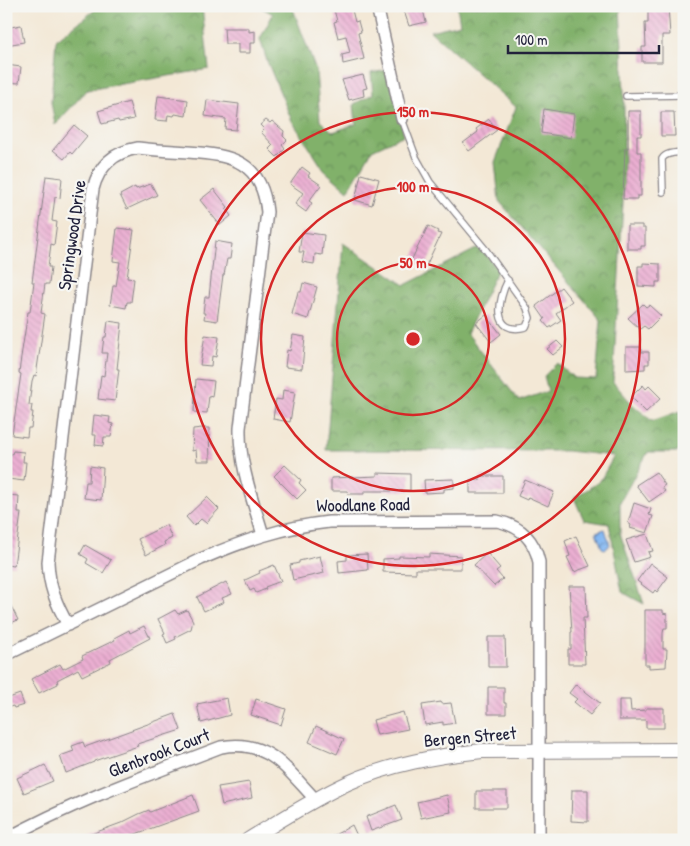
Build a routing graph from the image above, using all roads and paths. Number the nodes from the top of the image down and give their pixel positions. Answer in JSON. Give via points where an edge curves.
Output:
{"nodes":[{"id":1,"x":377,"y":6,"type":"edge"},
{"id":2,"x":684,"y":95,"type":"edge"},
{"id":3,"x":626,"y":96,"type":"dead end"},
{"id":4,"x":402,"y":119,"type":"joint"},
{"id":5,"x":684,"y":152,"type":"edge"},
{"id":6,"x":663,"y":192,"type":"dead end"},
{"id":7,"x":508,"y":280,"type":"junction"},
{"id":8,"x":263,"y":535,"type":"junction"},
{"id":9,"x":68,"y":625,"type":"junction"},
{"id":10,"x":6,"y":656,"type":"edge"},
{"id":11,"x":684,"y":750,"type":"edge"},
{"id":12,"x":540,"y":751,"type":"junction"},
{"id":13,"x":315,"y":799,"type":"junction"},
{"id":14,"x":6,"y":839,"type":"edge"},
{"id":15,"x":248,"y":840,"type":"edge"},
{"id":16,"x":539,"y":840,"type":"edge"}],
"edges":[{"from":1,"to":4,"type":"street"},
{"from":2,"to":3,"type":"lane"},
{"from":4,"to":7,"type":"lane","via":[[416,157],[430,182]]},
{"from":5,"to":6,"type":"lane","via":[[668,154],[662,159]]},
{"from":7,"to":7,"type":"lane","via":[[527,308],[530,318],[526,327],[517,329],[501,319],[501,293]]},
{"from":8,"to":9,"type":"street","name":"Woodlane Road","via":[[201,559]]},
{"from":8,"to":9,"type":"street","name":"Springwood Drive","via":[[242,463],[240,445],[267,212],[262,187],[248,168],[227,156],[127,150],[116,155],[100,170],[92,199],[48,562],[52,594]]},
{"from":8,"to":12,"type":"street","name":"Woodlane Road","via":[[303,524],[329,522],[497,521],[518,528],[533,542],[539,562]]},
{"from":9,"to":10,"type":"street","name":"Woodlane Road"},
{"from":11,"to":12,"type":"street","name":"Bergen Street"},
{"from":12,"to":13,"type":"street","name":"Bergen Street","via":[[482,751],[418,760],[350,782]]},
{"from":12,"to":16,"type":"street","name":"Woodlane Road"},
{"from":13,"to":14,"type":"street","name":"Glenbrook Court","via":[[268,753],[247,745],[233,745],[106,791]]},
{"from":13,"to":15,"type":"street","name":"Bergen Street"}]}
